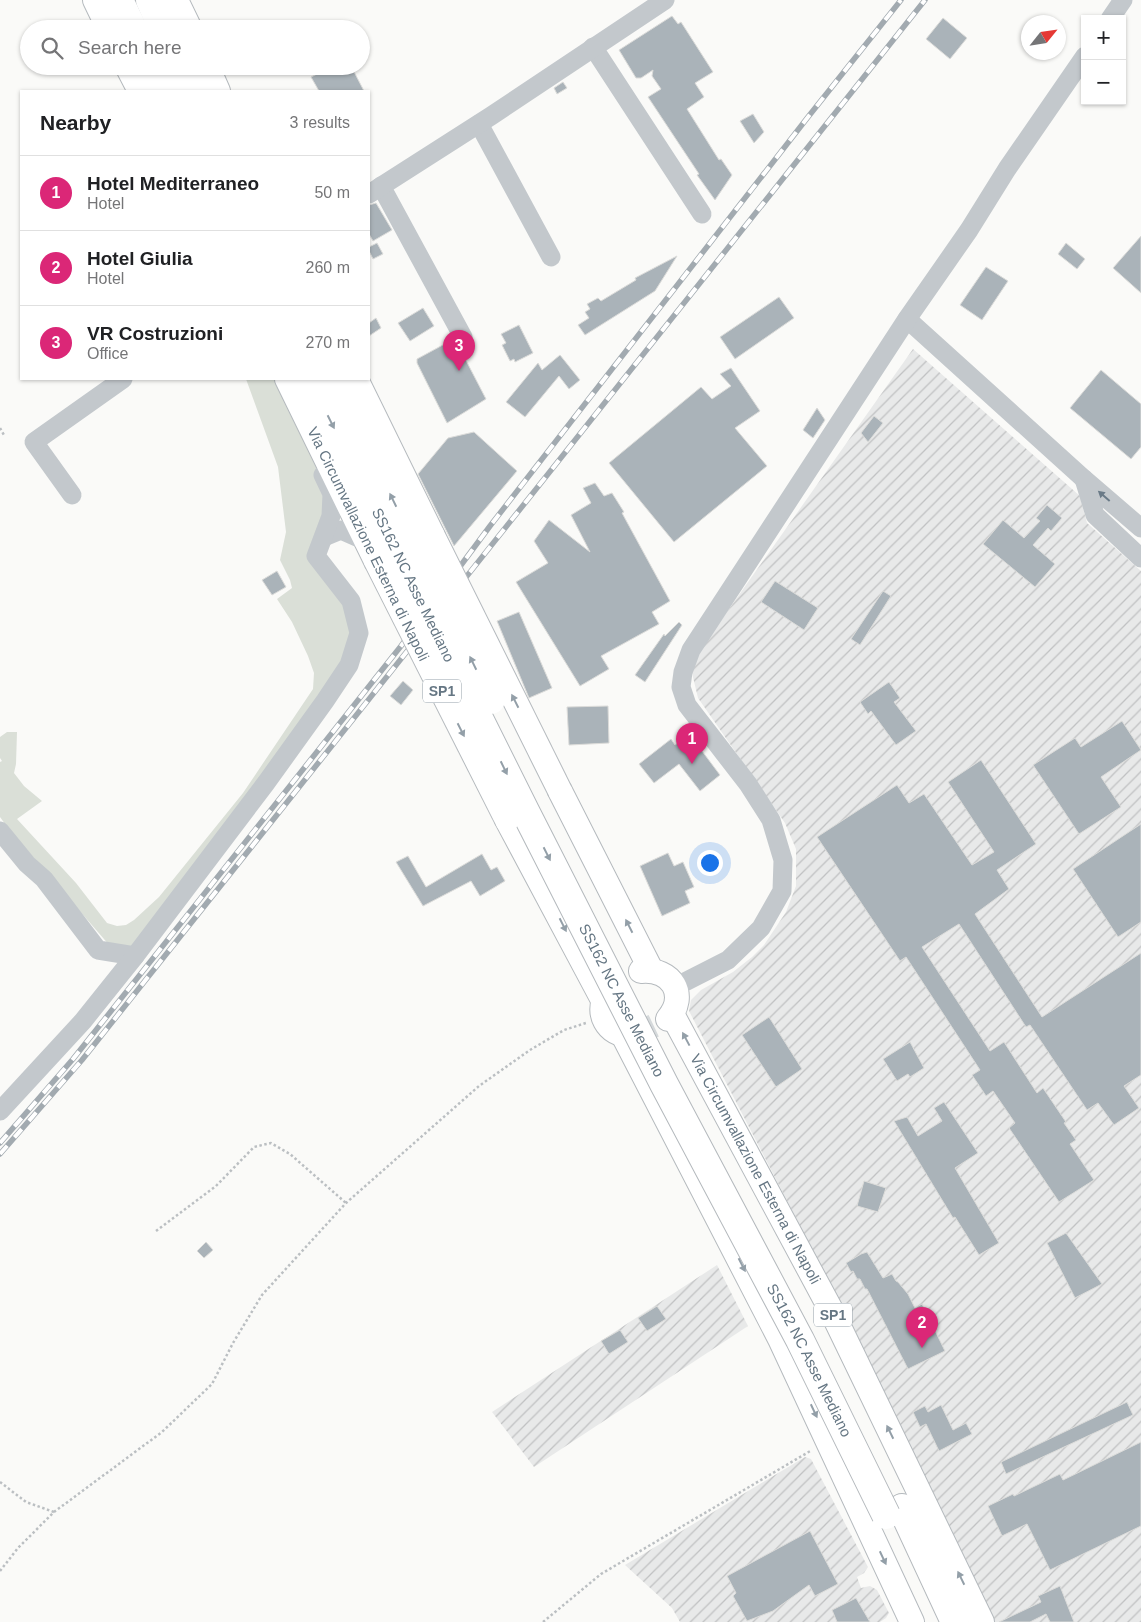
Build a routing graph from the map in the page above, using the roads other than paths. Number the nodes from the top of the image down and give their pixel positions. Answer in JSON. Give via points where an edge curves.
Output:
{"nodes":[{"id":1,"x":94,"y":0,"type":"edge"},
{"id":2,"x":119,"y":0,"type":"edge"},
{"id":3,"x":150,"y":0,"type":"edge"},
{"id":4,"x":176,"y":0,"type":"edge"},
{"id":5,"x":1123,"y":0,"type":"edge"},
{"id":6,"x":656,"y":2,"type":"edge"},
{"id":7,"x":1113,"y":15,"type":"edge"},
{"id":8,"x":104,"y":20,"type":"edge"},
{"id":9,"x":129,"y":20,"type":"edge"},
{"id":10,"x":160,"y":20,"type":"edge"},
{"id":11,"x":186,"y":20,"type":"edge"},
{"id":12,"x":593,"y":48,"type":"junction"},
{"id":13,"x":1082,"y":60,"type":"edge"},
{"id":14,"x":132,"y":75,"type":"edge"},
{"id":15,"x":157,"y":75,"type":"edge"},
{"id":16,"x":186,"y":75,"type":"edge"},
{"id":17,"x":210,"y":75,"type":"edge"},
{"id":18,"x":140,"y":90,"type":"edge"},
{"id":19,"x":164,"y":90,"type":"edge"},
{"id":20,"x":194,"y":90,"type":"edge"},
{"id":21,"x":218,"y":90,"type":"edge"},
{"id":22,"x":479,"y":124,"type":"junction"},
{"id":23,"x":375,"y":190,"type":"edge"},
{"id":24,"x":702,"y":214,"type":"dead end"},
{"id":25,"x":551,"y":257,"type":"dead end"},
{"id":26,"x":907,"y":319,"type":"junction"},
{"id":27,"x":463,"y":337,"type":"dead end"},
{"id":28,"x":122,"y":380,"type":"edge"},
{"id":29,"x":287,"y":380,"type":"edge"},
{"id":30,"x":311,"y":380,"type":"edge"},
{"id":31,"x":334,"y":380,"type":"edge"},
{"id":32,"x":356,"y":380,"type":"edge"},
{"id":33,"x":310,"y":426,"type":"junction"},
{"id":34,"x":1084,"y":479,"type":"junction"},
{"id":35,"x":72,"y":495,"type":"dead end"},
{"id":36,"x":1141,"y":528,"type":"edge"},
{"id":37,"x":324,"y":537,"type":"junction"},
{"id":38,"x":397,"y":547,"type":"junction"},
{"id":39,"x":1141,"y":558,"type":"edge"},
{"id":40,"x":0,"y":831,"type":"edge"},
{"id":41,"x":136,"y":956,"type":"junction"},
{"id":42,"x":675,"y":987,"type":"junction"},
{"id":43,"x":0,"y":1111,"type":"edge"},
{"id":44,"x":894,"y":1511,"type":"junction"},
{"id":45,"x":912,"y":1622,"type":"edge"},
{"id":46,"x":935,"y":1622,"type":"edge"},
{"id":47,"x":955,"y":1622,"type":"edge"},
{"id":48,"x":982,"y":1622,"type":"edge"}],
"edges":[{"from":1,"to":8,"type":"main road"},
{"from":2,"to":9,"type":"highway"},
{"from":3,"to":10,"type":"highway"},
{"from":4,"to":11,"type":"main road"},
{"from":5,"to":7,"type":"street"},
{"from":6,"to":12,"type":"street"},
{"from":12,"to":22,"type":"street"},
{"from":12,"to":24,"type":"street"},
{"from":13,"to":26,"type":"street"},
{"from":14,"to":18,"type":"main road"},
{"from":15,"to":19,"type":"highway"},
{"from":16,"to":20,"type":"highway"},
{"from":17,"to":21,"type":"main road"},
{"from":22,"to":23,"type":"street"},
{"from":22,"to":25,"type":"street"},
{"from":23,"to":27,"type":"street"},
{"from":26,"to":34,"type":"street"},
{"from":26,"to":42,"type":"street","via":[[691,650],[683,672],[681,687],[687,705],[748,784],[771,820],[783,860],[782,891],[761,928],[728,960]]},
{"from":28,"to":35,"type":"street","via":[[34,442]]},
{"from":29,"to":33,"type":"main road","name":"Via Circumvallazione Esterna di Napoli","number":"SP1"},
{"from":30,"to":38,"type":"highway","name":"SS162 NC Asse Mediano","one_way":true},
{"from":38,"to":31,"type":"highway","name":"SS162 NC Asse Mediano","one_way":true},
{"from":32,"to":38,"type":"main road","name":"Via Circumvallazione Esterna di Napoli","number":"SP1"},
{"from":33,"to":37,"type":"street","via":[[314,453],[332,494],[331,516]]},
{"from":33,"to":38,"type":"main road","name":"Via Circumvallazione Esterna di Napoli","number":"SP1"},
{"from":36,"to":34,"type":"street","one_way":true},
{"from":34,"to":39,"type":"street","via":[[1095,516]]},
{"from":37,"to":38,"type":"street","via":[[341,530]]},
{"from":37,"to":41,"type":"street","via":[[316,556],[351,601],[359,634],[349,665],[266,783]]},
{"from":42,"to":38,"type":"main road","name":"Via Circumvallazione Esterna di Napoli","number":"SP1","one_way":true,"bridge":true,"via":[[660,972],[646,970],[560,791]]},
{"from":38,"to":44,"type":"highway","name":"SS162 NC Asse Mediano","bridge":true,"via":[[520,802],[664,1084]]},
{"from":38,"to":45,"type":"main road","name":"Via Circumvallazione Esterna di Napoli","number":"SP1","one_way":true,"bridge":true,"via":[[507,820],[605,996],[603,1017],[614,1032],[627,1036],[780,1339]]},
{"from":40,"to":41,"type":"street","via":[[44,879],[98,950]]},
{"from":41,"to":43,"type":"street","via":[[83,1021]]},
{"from":48,"to":42,"type":"main road","name":"Via Circumvallazione Esterna di Napoli","number":"SP1","one_way":true,"via":[[831,1310],[670,1017],[677,1003]]},
{"from":44,"to":46,"type":"highway","name":"SS162 NC Asse Mediano"},
{"from":44,"to":47,"type":"highway","name":"SS162 NC Asse Mediano"}]}
